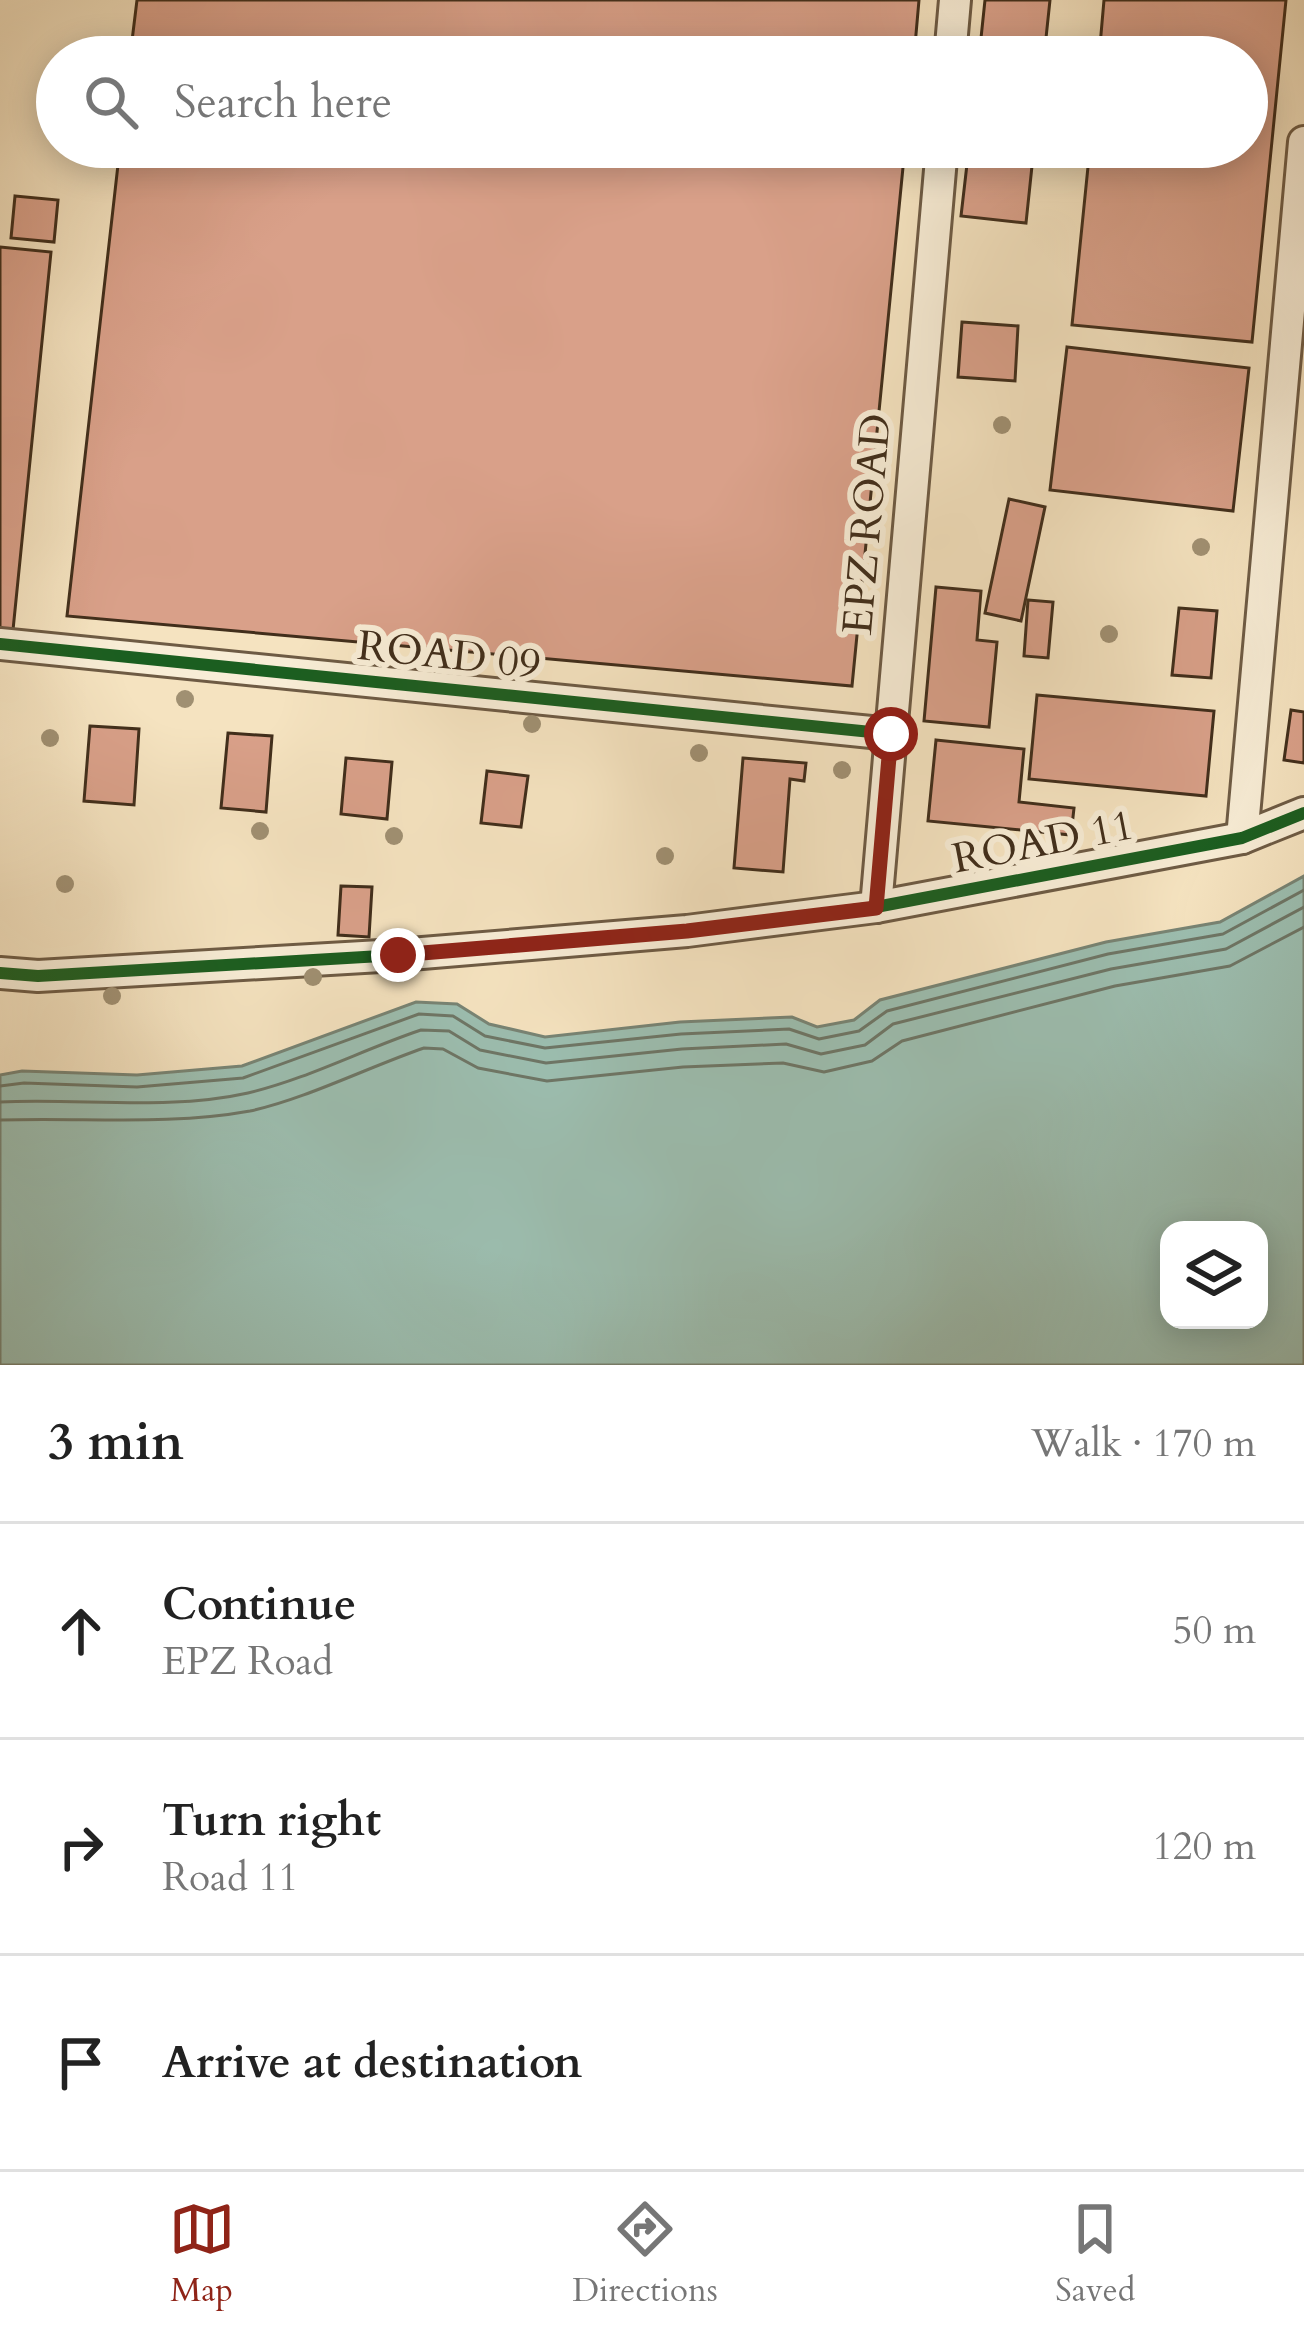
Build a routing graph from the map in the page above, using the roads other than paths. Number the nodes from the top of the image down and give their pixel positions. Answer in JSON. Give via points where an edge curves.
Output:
{"nodes":[{"id":1,"x":955,"y":0,"type":"edge"},
{"id":2,"x":952,"y":36,"type":"edge"},
{"id":3,"x":1304,"y":142,"type":"edge"},
{"id":4,"x":940,"y":168,"type":"edge"},
{"id":5,"x":1295,"y":354,"type":"edge"},
{"id":6,"x":0,"y":644,"type":"edge"},
{"id":7,"x":891,"y":734,"type":"junction"},
{"id":8,"x":1304,"y":814,"type":"edge"},
{"id":9,"x":1242,"y":838,"type":"junction"},
{"id":10,"x":876,"y":908,"type":"junction"},
{"id":11,"x":0,"y":973,"type":"edge"}],
"edges":[{"from":1,"to":2,"type":"street"},
{"from":3,"to":5,"type":"street"},
{"from":4,"to":7,"type":"street","name":"EPZ ROAD"},
{"from":5,"to":9,"type":"street"},
{"from":6,"to":7,"type":"street","name":"ROAD 09"},
{"from":7,"to":10,"type":"street","name":"EPZ ROAD"},
{"from":8,"to":9,"type":"street","name":"ROAD 11"},
{"from":9,"to":10,"type":"street","name":"ROAD 11"},
{"from":10,"to":11,"type":"street","name":"ROAD 11","via":[[398,955]]}]}
